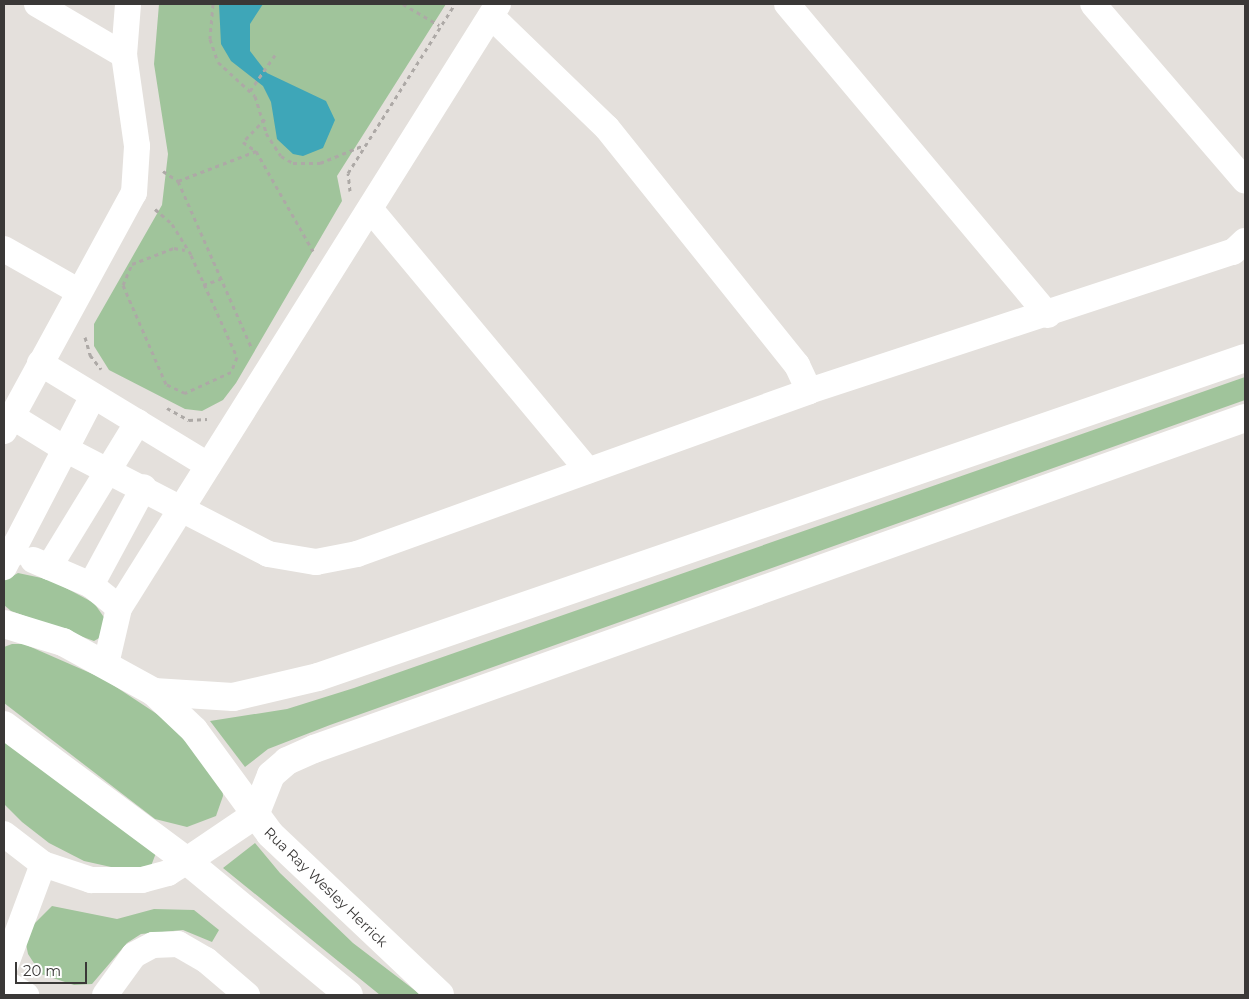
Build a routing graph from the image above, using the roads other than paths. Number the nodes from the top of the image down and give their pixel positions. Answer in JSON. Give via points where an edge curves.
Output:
{"nodes":[{"id":1,"x":37,"y":4,"type":"edge"},
{"id":2,"x":128,"y":4,"type":"edge"},
{"id":3,"x":787,"y":4,"type":"edge"},
{"id":4,"x":1092,"y":4,"type":"edge"},
{"id":5,"x":494,"y":10,"type":"edge"},
{"id":6,"x":124,"y":55,"type":"junction"},
{"id":7,"x":1245,"y":181,"type":"edge"},
{"id":8,"x":371,"y":210,"type":"junction"},
{"id":9,"x":1245,"y":241,"type":"edge"},
{"id":10,"x":4,"y":249,"type":"edge"},
{"id":11,"x":78,"y":291,"type":"junction"},
{"id":12,"x":1048,"y":315,"type":"junction"},
{"id":13,"x":1245,"y":358,"type":"edge"},
{"id":14,"x":40,"y":363,"type":"junction"},
{"id":15,"x":809,"y":391,"type":"junction"},
{"id":16,"x":94,"y":396,"type":"junction"},
{"id":17,"x":1245,"y":418,"type":"edge"},
{"id":18,"x":138,"y":422,"type":"junction"},
{"id":19,"x":8,"y":425,"type":"edge"},
{"id":20,"x":64,"y":449,"type":"junction"},
{"id":21,"x":208,"y":465,"type":"junction"},
{"id":22,"x":588,"y":470,"type":"junction"},
{"id":23,"x":111,"y":473,"type":"junction"},
{"id":24,"x":144,"y":487,"type":"junction"},
{"id":25,"x":181,"y":509,"type":"junction"},
{"id":26,"x":7,"y":558,"type":"edge"},
{"id":27,"x":49,"y":566,"type":"junction"},
{"id":28,"x":91,"y":585,"type":"junction"},
{"id":29,"x":119,"y":608,"type":"junction"},
{"id":30,"x":4,"y":624,"type":"edge"},
{"id":31,"x":106,"y":664,"type":"junction"},
{"id":32,"x":154,"y":692,"type":"junction"},
{"id":33,"x":4,"y":725,"type":"edge"},
{"id":34,"x":255,"y":815,"type":"junction"},
{"id":35,"x":4,"y":834,"type":"edge"},
{"id":36,"x":187,"y":861,"type":"junction"},
{"id":37,"x":43,"y":864,"type":"junction"},
{"id":38,"x":4,"y":969,"type":"edge"},
{"id":39,"x":4,"y":982,"type":"edge"},
{"id":40,"x":26,"y":995,"type":"edge"},
{"id":41,"x":105,"y":995,"type":"edge"},
{"id":42,"x":247,"y":995,"type":"edge"},
{"id":43,"x":349,"y":995,"type":"edge"},
{"id":44,"x":440,"y":995,"type":"edge"}],
"edges":[{"from":1,"to":6,"type":"street"},
{"from":2,"to":6,"type":"street"},
{"from":3,"to":12,"type":"street"},
{"from":4,"to":7,"type":"street"},
{"from":5,"to":8,"type":"street"},
{"from":5,"to":15,"type":"street","via":[[606,128],[797,365]]},
{"from":6,"to":11,"type":"street","via":[[137,146],[134,193]]},
{"from":8,"to":21,"type":"street","via":[[332,264]]},
{"from":8,"to":22,"type":"street"},
{"from":9,"to":12,"type":"street","via":[[1233,252]]},
{"from":10,"to":11,"type":"street"},
{"from":11,"to":14,"type":"street"},
{"from":12,"to":15,"type":"street"},
{"from":13,"to":32,"type":"street","via":[[309,680],[233,697]]},
{"from":14,"to":16,"type":"street"},
{"from":14,"to":19,"type":"street"},
{"from":15,"to":22,"type":"street"},
{"from":16,"to":18,"type":"street"},
{"from":16,"to":20,"type":"street"},
{"from":17,"to":34,"type":"street","via":[[314,749],[287,761],[271,776]]},
{"from":18,"to":21,"type":"street"},
{"from":18,"to":23,"type":"street"},
{"from":19,"to":20,"type":"street"},
{"from":20,"to":23,"type":"street"},
{"from":20,"to":26,"type":"street"},
{"from":21,"to":25,"type":"street"},
{"from":22,"to":25,"type":"street","via":[[357,554],[316,562],[268,554]]},
{"from":23,"to":24,"type":"street"},
{"from":23,"to":27,"type":"street"},
{"from":24,"to":25,"type":"street"},
{"from":24,"to":28,"type":"street"},
{"from":25,"to":29,"type":"street"},
{"from":26,"to":27,"type":"street"},
{"from":27,"to":28,"type":"street"},
{"from":28,"to":29,"type":"street"},
{"from":29,"to":31,"type":"street"},
{"from":30,"to":31,"type":"street","name":"Rua Ray Wesley Herrick","via":[[63,642]]},
{"from":31,"to":32,"type":"street","name":"Rua Ray Wesley Herrick"},
{"from":32,"to":34,"type":"street","name":"Rua Ray Wesley Herrick","via":[[194,730]]},
{"from":33,"to":36,"type":"street"},
{"from":34,"to":36,"type":"street"},
{"from":34,"to":44,"type":"street","name":"Rua Ray Wesley Herrick"},
{"from":35,"to":37,"type":"street"},
{"from":36,"to":37,"type":"street","via":[[168,873],[117,882],[91,880]]},
{"from":36,"to":43,"type":"street"},
{"from":37,"to":38,"type":"street"},
{"from":39,"to":40,"type":"street"},
{"from":41,"to":42,"type":"street","via":[[134,955],[153,945],[178,944],[206,960]]}]}
